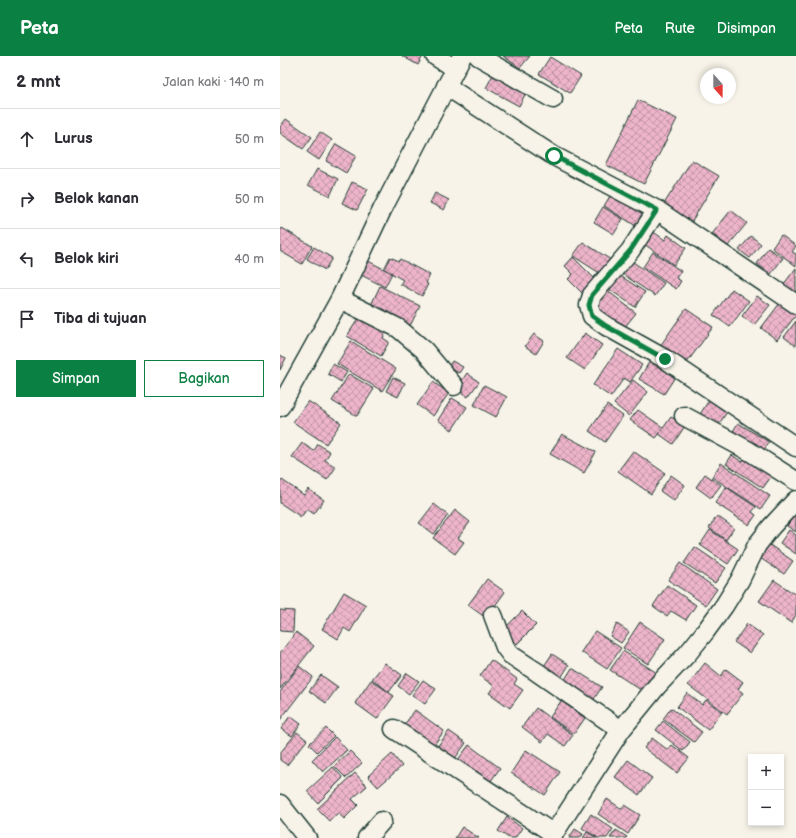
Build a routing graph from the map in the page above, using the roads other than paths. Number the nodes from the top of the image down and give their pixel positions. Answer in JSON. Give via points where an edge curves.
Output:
{"nodes":[{"id":1,"x":435,"y":56,"type":"edge"},
{"id":2,"x":478,"y":56,"type":"edge"},
{"id":3,"x":459,"y":62,"type":"edge"},
{"id":4,"x":446,"y":86,"type":"junction"},
{"id":5,"x":553,"y":99,"type":"dead end"},
{"id":6,"x":657,"y":210,"type":"junction"},
{"id":7,"x":340,"y":299,"type":"junction"},
{"id":8,"x":796,"y":304,"type":"edge"},
{"id":9,"x":454,"y":386,"type":"dead end"},
{"id":10,"x":280,"y":407,"type":"edge"},
{"id":11,"x":684,"y":416,"type":"dead end"},
{"id":12,"x":796,"y":447,"type":"edge"},
{"id":13,"x":796,"y":481,"type":"edge"},
{"id":14,"x":796,"y":500,"type":"edge"},
{"id":15,"x":493,"y":615,"type":"dead end"},
{"id":16,"x":394,"y":729,"type":"dead end"},
{"id":17,"x":621,"y":730,"type":"junction"},
{"id":18,"x":280,"y":804,"type":"edge"},
{"id":19,"x":382,"y":821,"type":"dead end"},
{"id":20,"x":552,"y":836,"type":"edge"},
{"id":21,"x":307,"y":838,"type":"edge"},
{"id":22,"x":367,"y":838,"type":"edge"}],
"edges":[{"from":1,"to":3,"type":"street"},
{"from":2,"to":5,"type":"street"},
{"from":3,"to":4,"type":"street"},
{"from":4,"to":6,"type":"street","via":[[554,156]]},
{"from":4,"to":7,"type":"street","via":[[382,210]]},
{"from":6,"to":8,"type":"street"},
{"from":6,"to":12,"type":"street","via":[[630,251],[592,295],[589,305],[592,316],[665,359]]},
{"from":7,"to":9,"type":"street","via":[[398,328],[424,350]]},
{"from":7,"to":10,"type":"street"},
{"from":11,"to":13,"type":"street","via":[[749,451]]},
{"from":14,"to":17,"type":"street","via":[[758,545],[740,580],[705,632]]},
{"from":15,"to":17,"type":"street","via":[[510,655]]},
{"from":16,"to":20,"type":"street"},
{"from":17,"to":20,"type":"street"},
{"from":18,"to":21,"type":"street"},
{"from":19,"to":22,"type":"street"}]}
